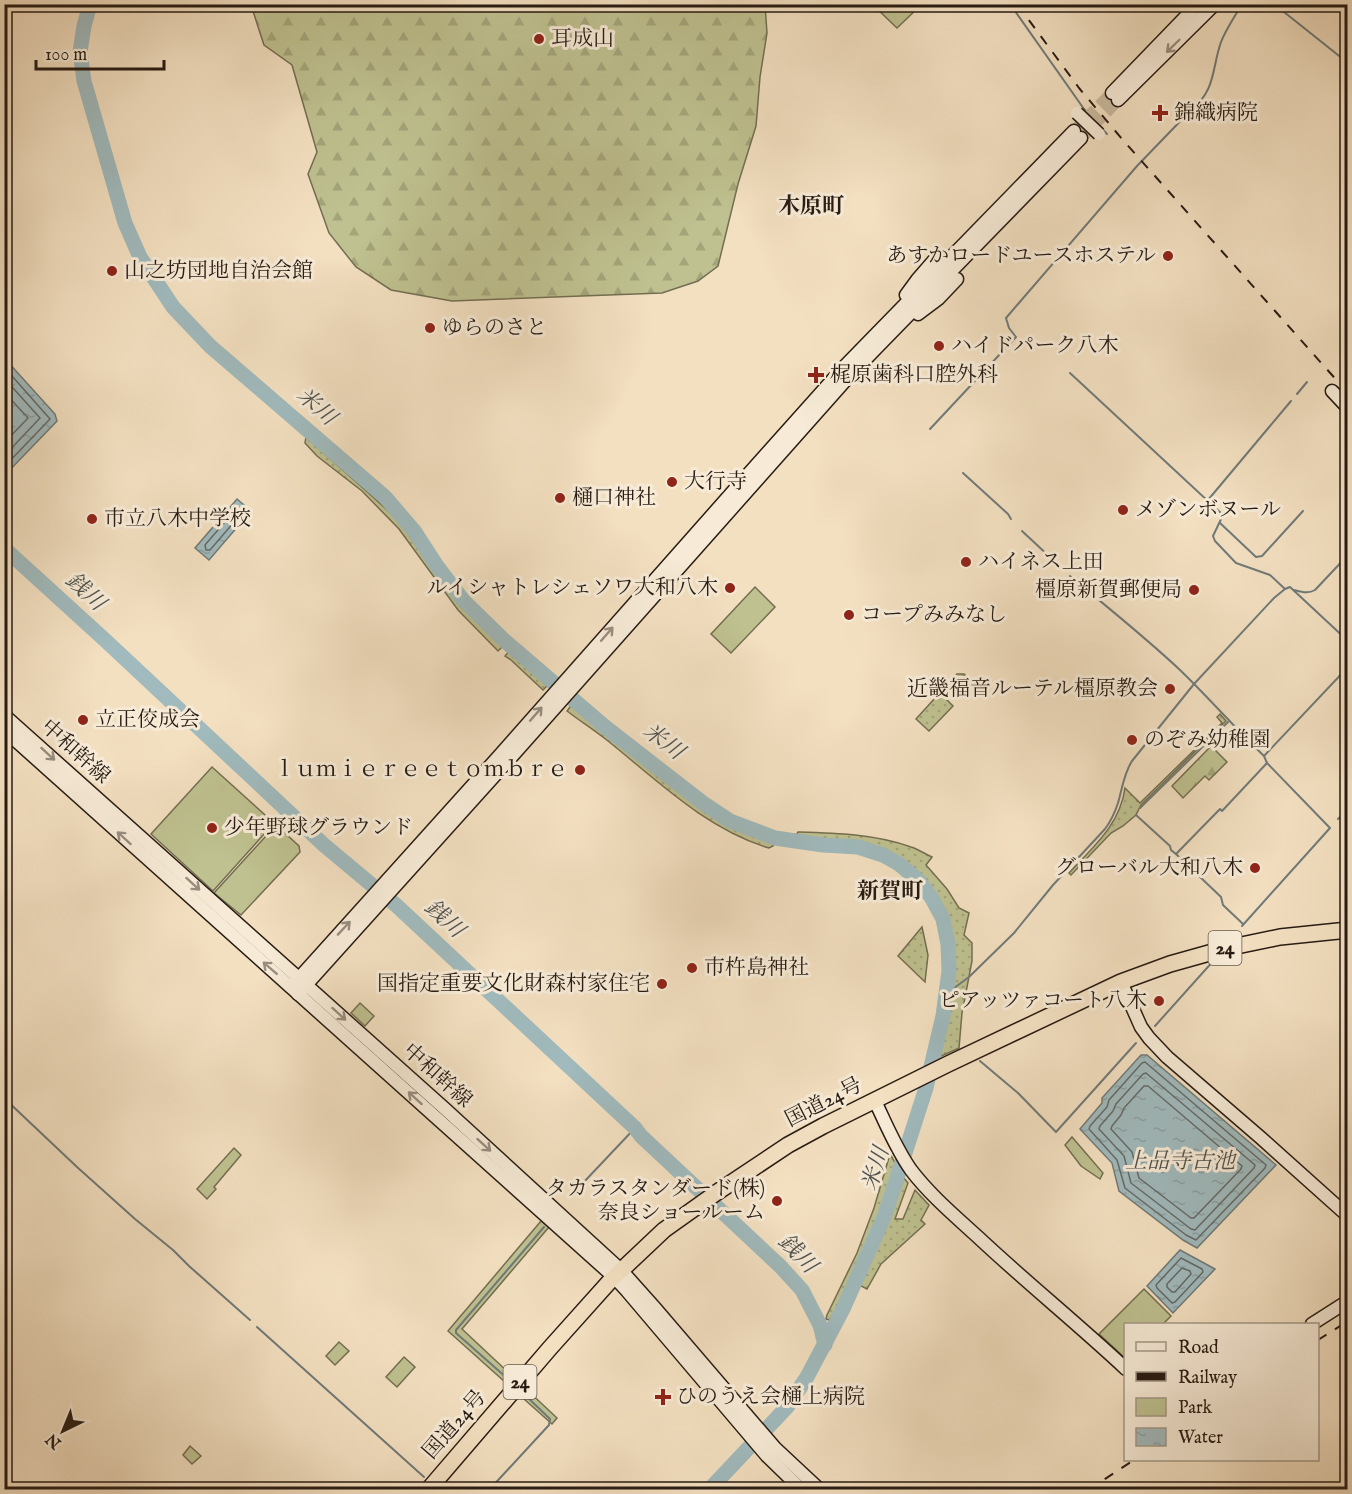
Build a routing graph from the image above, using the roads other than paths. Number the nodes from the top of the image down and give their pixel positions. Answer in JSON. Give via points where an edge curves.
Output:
{"nodes":[{"id":1,"x":1198,"y":4,"type":"edge"},
{"id":2,"x":1215,"y":4,"type":"edge"},
{"id":3,"x":1077,"y":113,"type":"dead end"},
{"id":4,"x":1078,"y":134,"type":"tunnel mouth"},
{"id":5,"x":1099,"y":134,"type":"dead end"},
{"id":6,"x":936,"y":258,"type":"dead end"},
{"id":7,"x":957,"y":279,"type":"dead end"},
{"id":8,"x":889,"y":329,"type":"junction"},
{"id":9,"x":1332,"y":391,"type":"dead end"},
{"id":10,"x":1347,"y":408,"type":"edge"},
{"id":11,"x":4,"y":715,"type":"edge"},
{"id":12,"x":4,"y":730,"type":"edge"},
{"id":13,"x":1347,"y":930,"type":"edge"},
{"id":14,"x":1121,"y":982,"type":"junction"},
{"id":15,"x":298,"y":986,"type":"junction"},
{"id":16,"x":875,"y":1101,"type":"junction"},
{"id":17,"x":1347,"y":1216,"type":"edge"},
{"id":18,"x":618,"y":1274,"type":"junction"},
{"id":19,"x":1347,"y":1300,"type":"edge"},
{"id":20,"x":1313,"y":1323,"type":"edge"},
{"id":21,"x":1124,"y":1368,"type":"edge"},
{"id":22,"x":767,"y":1447,"type":"junction"},
{"id":23,"x":428,"y":1490,"type":"edge"},
{"id":24,"x":802,"y":1490,"type":"edge"},
{"id":25,"x":820,"y":1490,"type":"edge"}],
"edges":[{"from":2,"to":1,"type":"street","one_way":true,"via":[[1115,96]]},
{"from":3,"to":5,"type":"street","bridge":true},
{"from":4,"to":8,"type":"street"},
{"from":6,"to":8,"type":"street","via":[[916,279]]},
{"from":7,"to":8,"type":"street","via":[[938,299]]},
{"from":8,"to":15,"type":"street","via":[[844,367],[572,682]]},
{"from":9,"to":10,"type":"street"},
{"from":11,"to":15,"type":"street","name":"中和幹線","one_way":true},
{"from":15,"to":12,"type":"street","name":"中和幹線","one_way":true},
{"from":13,"to":14,"type":"highway","name":"国道24号","number":"24","via":[[1280,937],[1227,948]]},
{"from":14,"to":16,"type":"highway","name":"国道24号","number":"24"},
{"from":14,"to":17,"type":"street","via":[[1141,1027],[1167,1057]]},
{"from":15,"to":18,"type":"street","name":"中和幹線","via":[[436,1101]]},
{"from":16,"to":18,"type":"highway","name":"国道24号","number":"24","via":[[761,1162],[664,1230]]},
{"from":16,"to":21,"type":"street","via":[[913,1172],[945,1207]]},
{"from":18,"to":22,"type":"street","name":"中和幹線","via":[[655,1308]]},
{"from":18,"to":23,"type":"highway","name":"国道24号","number":"24"},
{"from":19,"to":20,"type":"street"},
{"from":22,"to":24,"type":"street","name":"中和幹線"},
{"from":22,"to":25,"type":"street","name":"中和幹線"}]}
